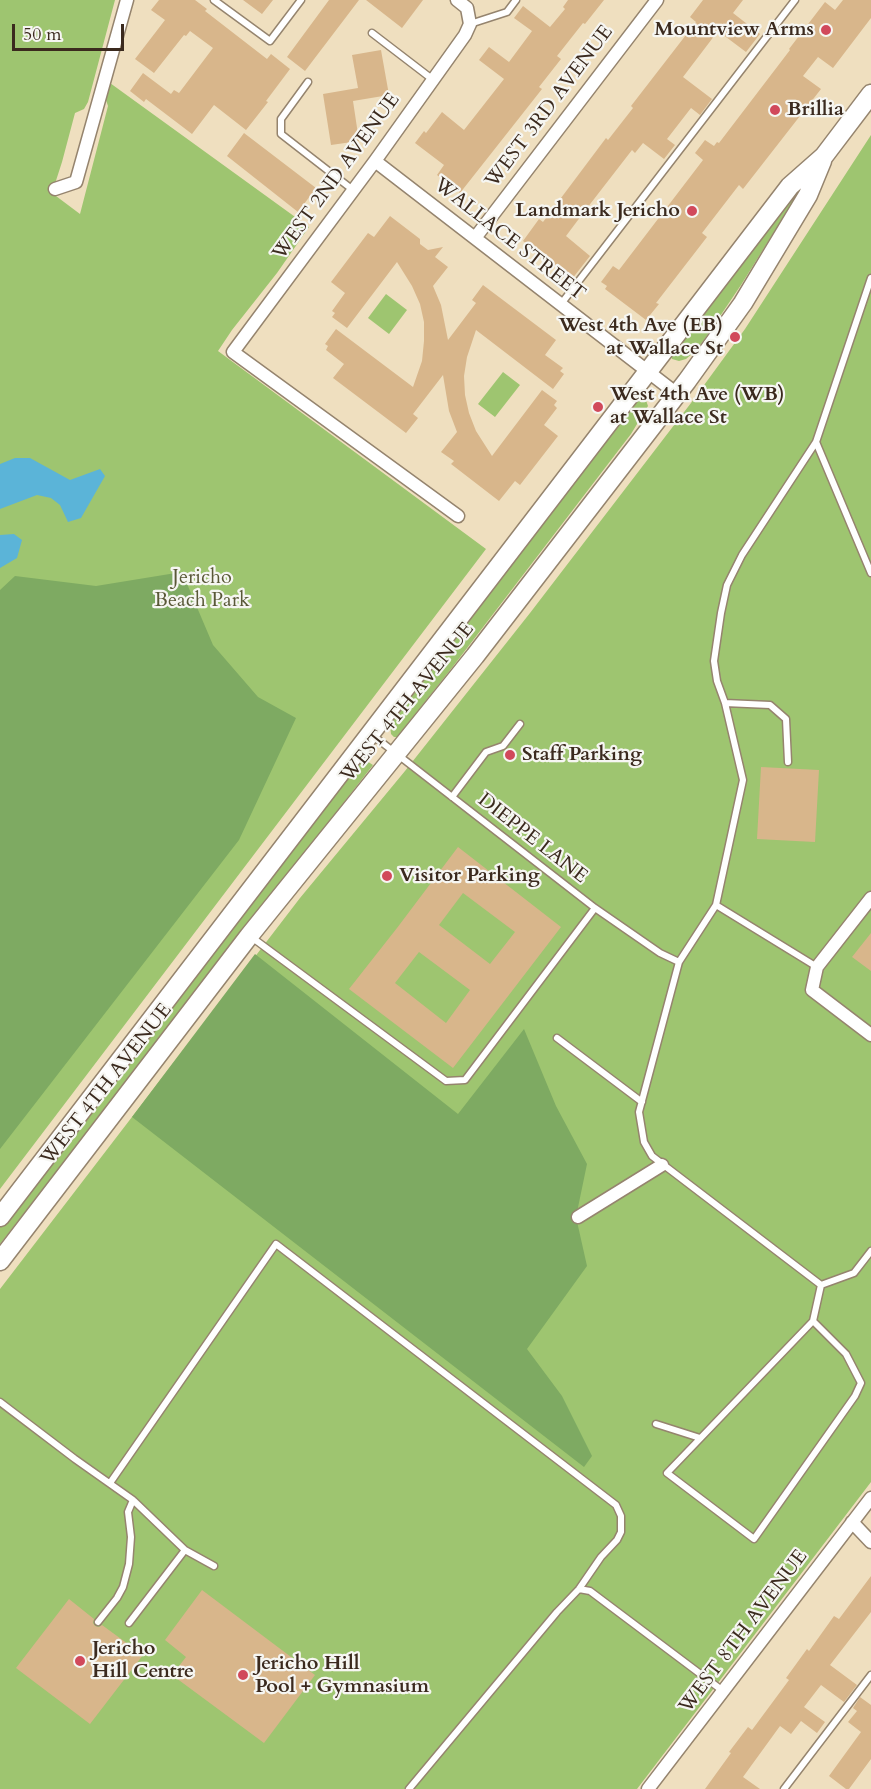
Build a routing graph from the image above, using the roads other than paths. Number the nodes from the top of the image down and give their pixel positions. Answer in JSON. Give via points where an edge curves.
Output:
{"nodes":[{"id":1,"x":127,"y":0,"type":"edge"},
{"id":2,"x":214,"y":0,"type":"edge"},
{"id":3,"x":301,"y":0,"type":"edge"},
{"id":4,"x":457,"y":0,"type":"edge"},
{"id":5,"x":516,"y":0,"type":"edge"},
{"id":6,"x":657,"y":0,"type":"edge"},
{"id":7,"x":795,"y":0,"type":"edge"},
{"id":8,"x":470,"y":24,"type":"junction"},
{"id":9,"x":372,"y":33,"type":"dead end"},
{"id":10,"x":432,"y":79,"type":"junction"},
{"id":11,"x":308,"y":82,"type":"dead end"},
{"id":12,"x":871,"y":94,"type":"edge"},
{"id":13,"x":824,"y":156,"type":"junction"},
{"id":14,"x":375,"y":161,"type":"junction"},
{"id":15,"x":55,"y":189,"type":"dead end"},
{"id":16,"x":353,"y":190,"type":"junction"},
{"id":17,"x":475,"y":238,"type":"junction"},
{"id":18,"x":871,"y":278,"type":"edge"},
{"id":19,"x":561,"y":304,"type":"junction"},
{"id":20,"x":648,"y":371,"type":"junction"},
{"id":21,"x":677,"y":394,"type":"junction"},
{"id":22,"x":816,"y":442,"type":"junction"},
{"id":23,"x":458,"y":516,"type":"dead end"},
{"id":24,"x":871,"y":573,"type":"edge"},
{"id":25,"x":725,"y":703,"type":"junction"},
{"id":26,"x":520,"y":724,"type":"dead end"},
{"id":27,"x":370,"y":733,"type":"junction"},
{"id":28,"x":397,"y":754,"type":"junction"},
{"id":29,"x":788,"y":762,"type":"dead end"},
{"id":30,"x":452,"y":797,"type":"junction"},
{"id":31,"x":871,"y":898,"type":"edge"},
{"id":32,"x":716,"y":905,"type":"junction"},
{"id":33,"x":595,"y":908,"type":"junction"},
{"id":34,"x":249,"y":936,"type":"junction"},
{"id":35,"x":679,"y":962,"type":"junction"},
{"id":36,"x":817,"y":967,"type":"junction"},
{"id":37,"x":871,"y":1035,"type":"edge"},
{"id":38,"x":557,"y":1038,"type":"dead end"},
{"id":39,"x":642,"y":1102,"type":"junction"},
{"id":40,"x":662,"y":1165,"type":"junction"},
{"id":41,"x":0,"y":1217,"type":"edge"},
{"id":42,"x":578,"y":1218,"type":"dead end"},
{"id":43,"x":871,"y":1251,"type":"edge"},
{"id":44,"x":0,"y":1260,"type":"edge"},
{"id":45,"x":821,"y":1285,"type":"junction"},
{"id":46,"x":813,"y":1321,"type":"junction"},
{"id":47,"x":0,"y":1402,"type":"edge"},
{"id":48,"x":656,"y":1424,"type":"dead end"},
{"id":49,"x":700,"y":1438,"type":"junction"},
{"id":50,"x":110,"y":1483,"type":"junction"},
{"id":51,"x":871,"y":1498,"type":"edge"},
{"id":52,"x":133,"y":1500,"type":"junction"},
{"id":53,"x":852,"y":1522,"type":"junction"},
{"id":54,"x":871,"y":1542,"type":"edge"},
{"id":55,"x":185,"y":1550,"type":"junction"},
{"id":56,"x":214,"y":1566,"type":"dead end"},
{"id":57,"x":579,"y":1589,"type":"junction"},
{"id":58,"x":98,"y":1622,"type":"dead end"},
{"id":59,"x":129,"y":1623,"type":"dead end"},
{"id":60,"x":871,"y":1675,"type":"edge"},
{"id":61,"x":723,"y":1691,"type":"junction"},
{"id":62,"x":410,"y":1789,"type":"edge"},
{"id":63,"x":648,"y":1789,"type":"edge"},
{"id":64,"x":784,"y":1789,"type":"edge"}],
"edges":[{"from":1,"to":15,"type":"street","via":[[76,182]]},
{"from":2,"to":3,"type":"lane","via":[[270,40]]},
{"from":4,"to":8,"type":"street","via":[[467,8]]},
{"from":5,"to":8,"type":"lane","via":[[507,12]]},
{"from":6,"to":17,"type":"street","name":"WEST 3RD AVENUE"},
{"from":7,"to":19,"type":"lane"},
{"from":8,"to":10,"type":"street","name":"WEST 2ND AVENUE"},
{"from":9,"to":10,"type":"lane"},
{"from":10,"to":14,"type":"street","name":"WEST 2ND AVENUE"},
{"from":11,"to":16,"type":"lane","via":[[281,119],[281,135]]},
{"from":12,"to":13,"type":"main road","name":"WEST 4TH AVENUE"},
{"from":13,"to":20,"type":"main road","name":"WEST 4TH AVENUE","via":[[790,186]]},
{"from":13,"to":21,"type":"main road","name":"WEST 4TH AVENUE","via":[[808,195],[743,303]]},
{"from":14,"to":16,"type":"street","name":"WEST 2ND AVENUE"},
{"from":14,"to":17,"type":"street","name":"WALLACE STREET"},
{"from":16,"to":23,"type":"street","name":"WEST 2ND AVENUE","via":[[233,352]]},
{"from":17,"to":19,"type":"street","name":"WALLACE STREET"},
{"from":18,"to":22,"type":"lane"},
{"from":19,"to":20,"type":"street","name":"WALLACE STREET"},
{"from":20,"to":21,"type":"street","name":"WALLACE STREET"},
{"from":20,"to":27,"type":"main road","name":"WEST 4TH AVENUE"},
{"from":21,"to":28,"type":"main road","name":"WEST 4TH AVENUE"},
{"from":22,"to":24,"type":"lane"},
{"from":22,"to":25,"type":"lane","via":[[742,555],[727,585],[714,661]]},
{"from":25,"to":29,"type":"lane","via":[[770,705],[786,719]]},
{"from":25,"to":32,"type":"lane","via":[[742,780]]},
{"from":26,"to":30,"type":"lane","via":[[503,746],[486,752]]},
{"from":27,"to":28,"type":"lane","name":"DIEPPE LANE"},
{"from":27,"to":41,"type":"main road","name":"WEST 4TH AVENUE"},
{"from":28,"to":30,"type":"lane","name":"DIEPPE LANE"},
{"from":28,"to":34,"type":"main road","name":"WEST 4TH AVENUE"},
{"from":30,"to":33,"type":"lane","name":"DIEPPE LANE"},
{"from":31,"to":36,"type":"street"},
{"from":32,"to":35,"type":"lane"},
{"from":32,"to":36,"type":"lane"},
{"from":33,"to":34,"type":"lane","via":[[465,1080],[446,1081]]},
{"from":33,"to":35,"type":"lane","name":"DIEPPE LANE"},
{"from":34,"to":44,"type":"main road","name":"WEST 4TH AVENUE"},
{"from":35,"to":39,"type":"lane"},
{"from":36,"to":37,"type":"street","via":[[812,990]]},
{"from":38,"to":39,"type":"lane"},
{"from":39,"to":40,"type":"lane","via":[[639,1112],[644,1142],[651,1156]]},
{"from":40,"to":42,"type":"street"},
{"from":40,"to":45,"type":"lane"},
{"from":43,"to":45,"type":"lane","via":[[854,1273]]},
{"from":45,"to":46,"type":"lane"},
{"from":46,"to":49,"type":"lane"},
{"from":46,"to":49,"type":"lane","via":[[846,1354],[861,1383],[754,1539],[667,1473]]},
{"from":47,"to":50,"type":"lane"},
{"from":48,"to":49,"type":"lane"},
{"from":50,"to":52,"type":"lane"},
{"from":50,"to":57,"type":"lane","via":[[276,1244],[616,1505],[621,1532]]},
{"from":51,"to":53,"type":"street","name":"WEST 8TH AVENUE"},
{"from":52,"to":55,"type":"lane"},
{"from":52,"to":58,"type":"lane","via":[[128,1512],[132,1537],[123,1587]]},
{"from":53,"to":54,"type":"street"},
{"from":53,"to":61,"type":"street","name":"WEST 8TH AVENUE"},
{"from":55,"to":56,"type":"lane"},
{"from":55,"to":59,"type":"lane"},
{"from":57,"to":61,"type":"lane","via":[[590,1591]]},
{"from":57,"to":62,"type":"lane"},
{"from":60,"to":64,"type":"lane"},
{"from":61,"to":63,"type":"street","name":"WEST 8TH AVENUE"}]}
